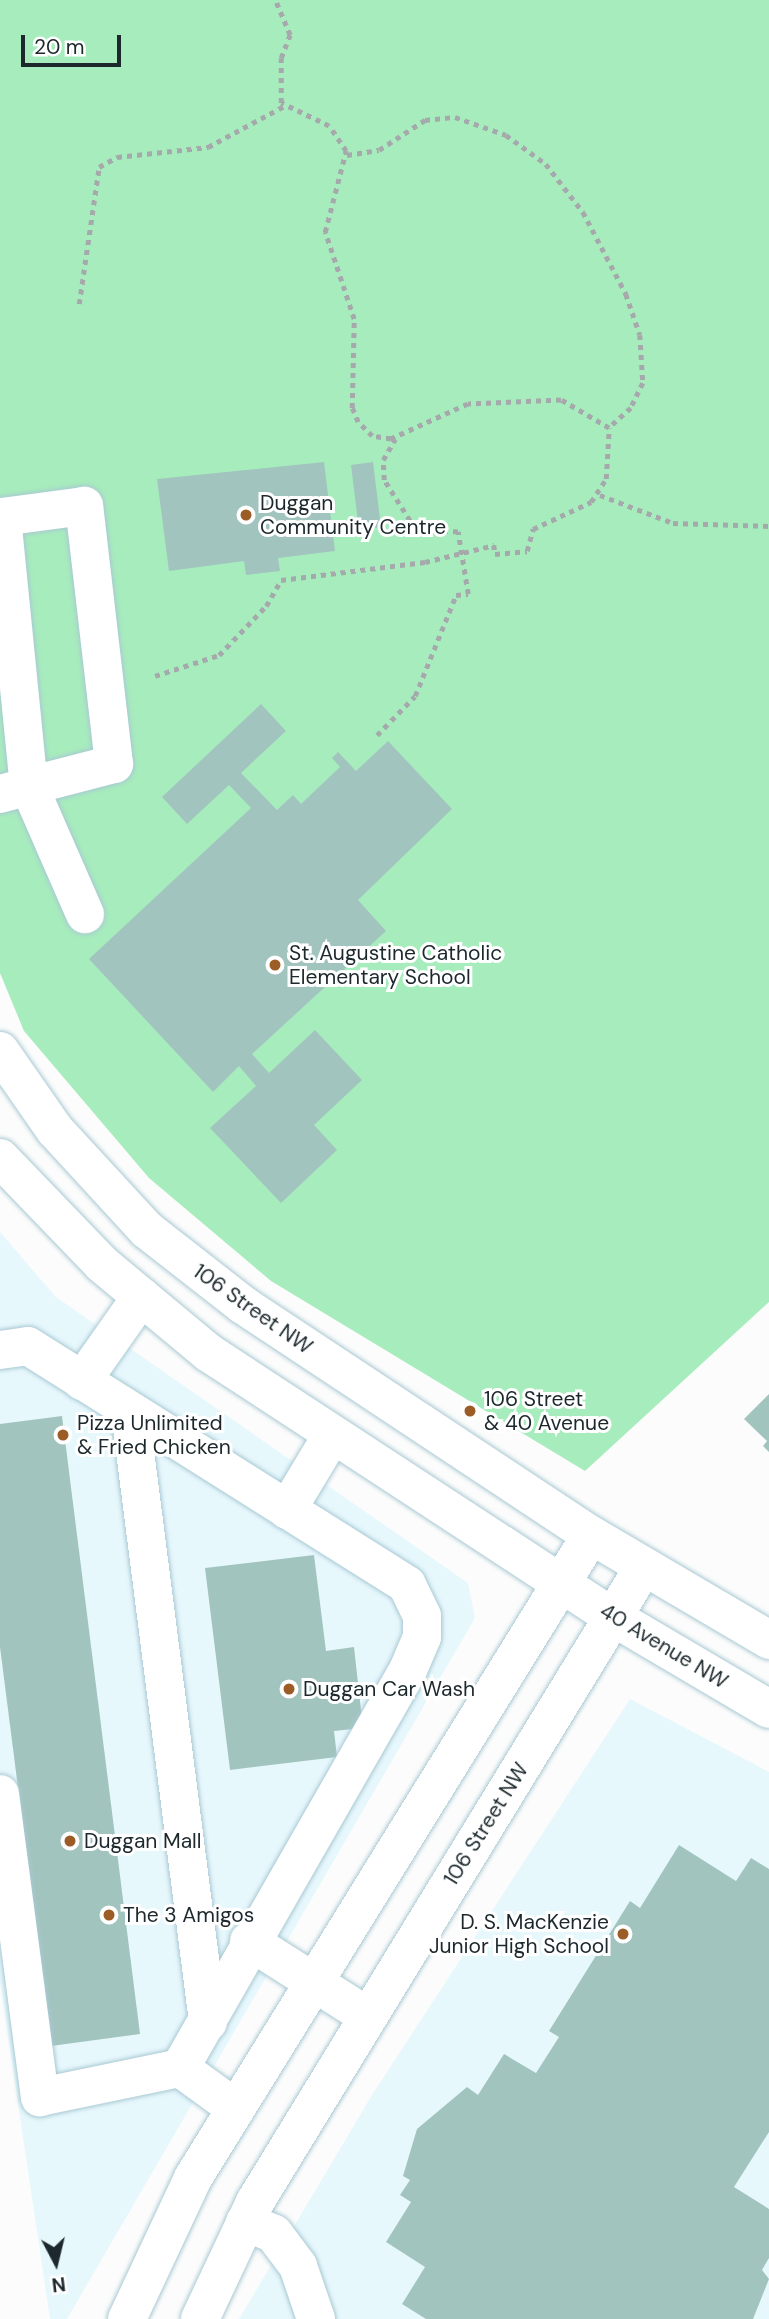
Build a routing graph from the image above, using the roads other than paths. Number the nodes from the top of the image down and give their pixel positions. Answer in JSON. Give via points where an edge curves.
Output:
{"nodes":[{"id":1,"x":15,"y":790,"type":"edge"},
{"id":2,"x":85,"y":914,"type":"dead end"},
{"id":3,"x":0,"y":1051,"type":"edge"},
{"id":4,"x":0,"y":1157,"type":"edge"},
{"id":5,"x":141,"y":1297,"type":"junction"},
{"id":6,"x":0,"y":1350,"type":"edge"},
{"id":7,"x":82,"y":1381,"type":"junction"},
{"id":8,"x":130,"y":1412,"type":"junction"},
{"id":9,"x":332,"y":1435,"type":"junction"},
{"id":10,"x":287,"y":1510,"type":"junction"},
{"id":11,"x":591,"y":1535,"type":"junction"},
{"id":12,"x":643,"y":1567,"type":"junction"},
{"id":13,"x":559,"y":1582,"type":"junction"},
{"id":14,"x":613,"y":1617,"type":"junction"},
{"id":15,"x":769,"y":1640,"type":"edge"},
{"id":16,"x":769,"y":1709,"type":"edge"},
{"id":17,"x":0,"y":1794,"type":"edge"},
{"id":18,"x":249,"y":1941,"type":"junction"},
{"id":19,"x":314,"y":1981,"type":"junction"},
{"id":20,"x":367,"y":2016,"type":"junction"},
{"id":21,"x":208,"y":2022,"type":"junction"},
{"id":22,"x":180,"y":2068,"type":"junction"},
{"id":23,"x":235,"y":2108,"type":"junction"},
{"id":24,"x":246,"y":2222,"type":"junction"},
{"id":25,"x":127,"y":2319,"type":"edge"},
{"id":26,"x":200,"y":2319,"type":"edge"},
{"id":27,"x":316,"y":2319,"type":"edge"}],
"edges":[{"from":1,"to":1,"type":"street","via":[[114,764],[84,506],[2,517]]},
{"from":1,"to":2,"type":"street"},
{"from":3,"to":11,"type":"street","name":"106 Street NW","via":[[55,1130],[147,1230],[243,1305]]},
{"from":4,"to":5,"type":"street"},
{"from":5,"to":7,"type":"street"},
{"from":5,"to":9,"type":"street","via":[[209,1353]]},
{"from":6,"to":7,"type":"street","via":[[28,1346]]},
{"from":7,"to":8,"type":"street"},
{"from":8,"to":10,"type":"street"},
{"from":8,"to":21,"type":"street"},
{"from":9,"to":10,"type":"street"},
{"from":9,"to":13,"type":"street"},
{"from":10,"to":18,"type":"street","via":[[407,1585],[422,1616],[422,1637]]},
{"from":11,"to":12,"type":"street","name":"106 Street NW"},
{"from":11,"to":13,"type":"street"},
{"from":12,"to":14,"type":"street","name":"106 Street NW"},
{"from":12,"to":15,"type":"street"},
{"from":13,"to":14,"type":"street","name":"40 Avenue NW"},
{"from":13,"to":19,"type":"street"},
{"from":14,"to":16,"type":"street","name":"40 Avenue NW"},
{"from":14,"to":20,"type":"street","name":"106 Street NW"},
{"from":17,"to":22,"type":"street","via":[[40,2097]]},
{"from":18,"to":19,"type":"street"},
{"from":18,"to":21,"type":"street"},
{"from":19,"to":20,"type":"street"},
{"from":19,"to":23,"type":"street"},
{"from":20,"to":24,"type":"street","name":"106 Street NW"},
{"from":21,"to":22,"type":"street"},
{"from":22,"to":23,"type":"street"},
{"from":23,"to":25,"type":"street","via":[[167,2228]]},
{"from":24,"to":26,"type":"street","name":"106 Street NW"},
{"from":24,"to":27,"type":"street","via":[[282,2245],[310,2291]]}]}
